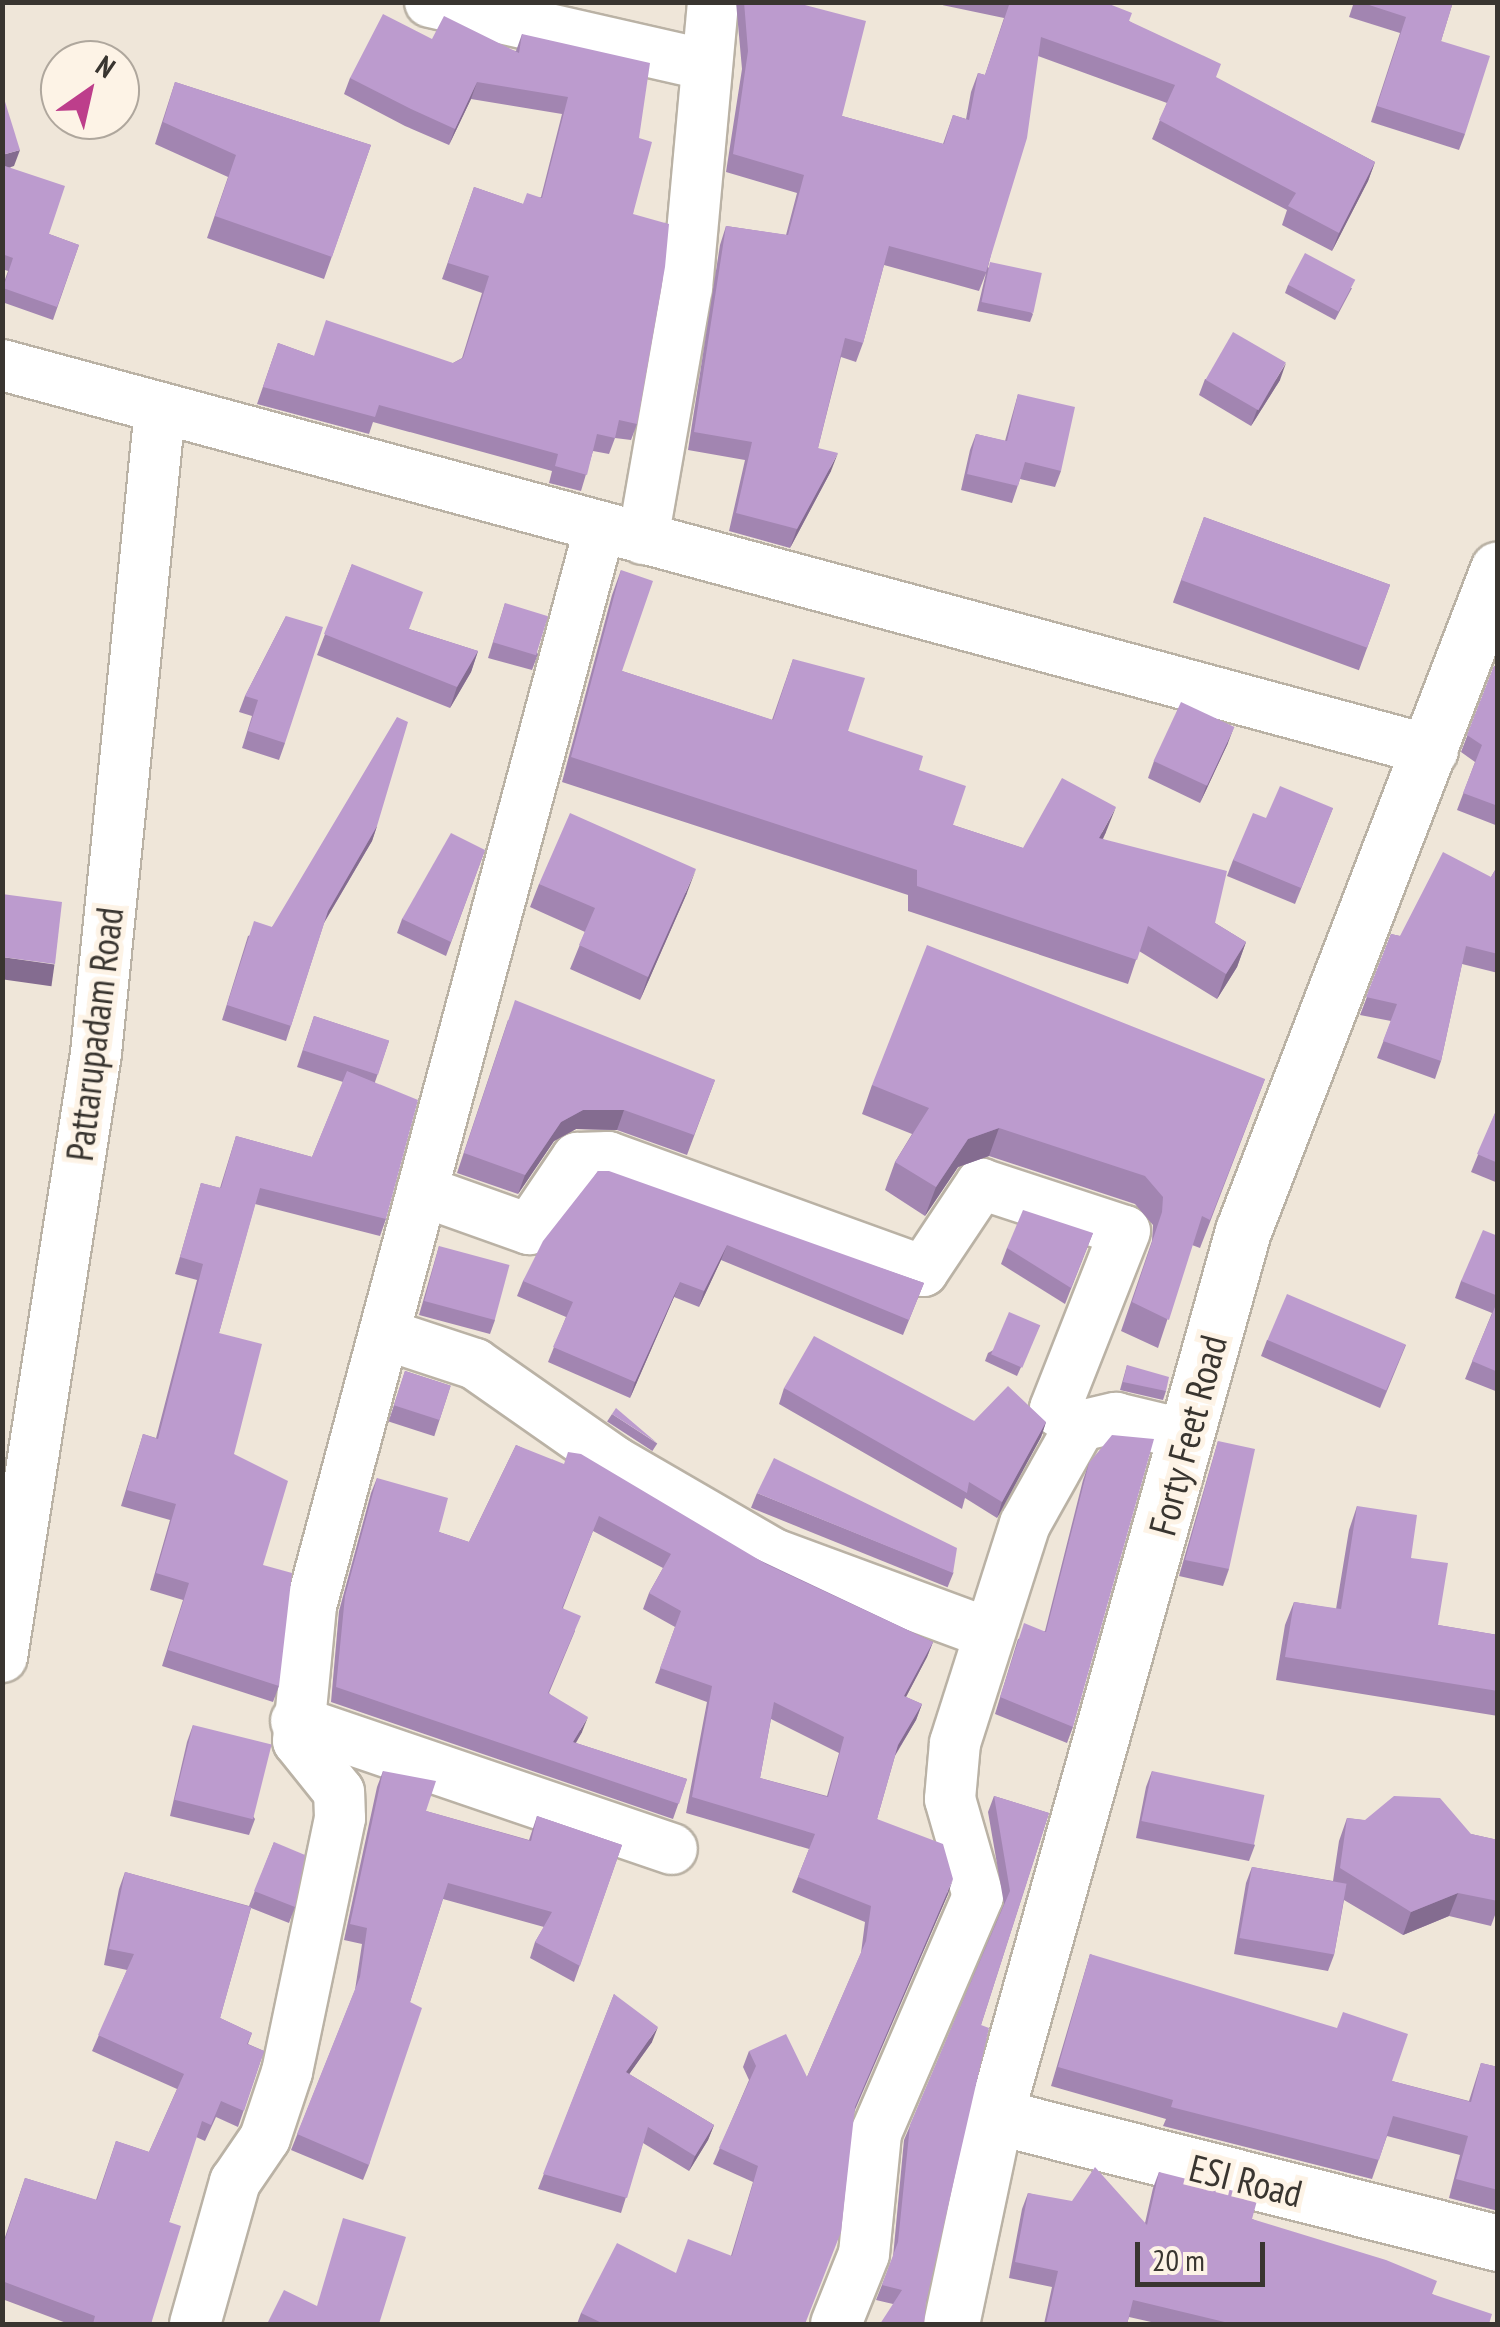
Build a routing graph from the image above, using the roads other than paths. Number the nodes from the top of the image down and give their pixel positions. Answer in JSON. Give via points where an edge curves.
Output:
{"nodes":[{"id":1,"x":430,"y":2,"type":"edge"},
{"id":2,"x":713,"y":2,"type":"edge"},
{"id":3,"x":704,"y":64,"type":"junction"},
{"id":4,"x":2,"y":365,"type":"edge"},
{"id":5,"x":160,"y":409,"type":"junction"},
{"id":6,"x":621,"y":533,"type":"junction"},
{"id":7,"x":1498,"y":568,"type":"edge"},
{"id":8,"x":1433,"y":752,"type":"junction"},
{"id":9,"x":422,"y":1191,"type":"junction"},
{"id":10,"x":384,"y":1334,"type":"junction"},
{"id":11,"x":1080,"y":1426,"type":"junction"},
{"id":12,"x":1187,"y":1436,"type":"junction"},
{"id":13,"x":988,"y":1633,"type":"junction"},
{"id":14,"x":2,"y":1657,"type":"edge"},
{"id":15,"x":296,"y":1722,"type":"junction"},
{"id":16,"x":672,"y":1850,"type":"dead end"},
{"id":17,"x":995,"y":2116,"type":"junction"},
{"id":18,"x":1498,"y":2243,"type":"edge"},
{"id":19,"x":195,"y":2324,"type":"edge"},
{"id":20,"x":836,"y":2324,"type":"edge"},
{"id":21,"x":951,"y":2324,"type":"edge"}],
"edges":[{"from":1,"to":3,"type":"street"},
{"from":2,"to":3,"type":"street"},
{"from":3,"to":6,"type":"street","via":[[687,288]]},
{"from":4,"to":5,"type":"street"},
{"from":5,"to":6,"type":"street"},
{"from":5,"to":14,"type":"street","name":"Pattarupadam Road","via":[[96,1053]]},
{"from":6,"to":8,"type":"street"},
{"from":6,"to":9,"type":"street"},
{"from":7,"to":8,"type":"main road","name":"Forty Feet Road"},
{"from":8,"to":12,"type":"main road","name":"Forty Feet Road","via":[[1243,1231]]},
{"from":9,"to":10,"type":"street"},
{"from":9,"to":11,"type":"street","via":[[529,1229],[577,1158],[608,1158],[924,1271],[981,1184],[1125,1230],[1055,1408]]},
{"from":10,"to":13,"type":"street","via":[[474,1364],[615,1462],[774,1554]]},
{"from":10,"to":15,"type":"street","via":[[311,1606]]},
{"from":11,"to":12,"type":"street","via":[[1116,1418]]},
{"from":11,"to":13,"type":"street","via":[[1025,1524]]},
{"from":12,"to":17,"type":"main road","name":"Forty Feet Road"},
{"from":13,"to":20,"type":"street","via":[[954,1743],[950,1799],[978,1896],[876,2133],[864,2254]]},
{"from":15,"to":16,"type":"street"},
{"from":15,"to":19,"type":"street","via":[[298,1741],[338,1792],[340,1818],[287,2072],[264,2138],[236,2182]]},
{"from":17,"to":18,"type":"main road","name":"ESI Road"},
{"from":17,"to":21,"type":"main road","name":"Forty Feet Road"}]}
